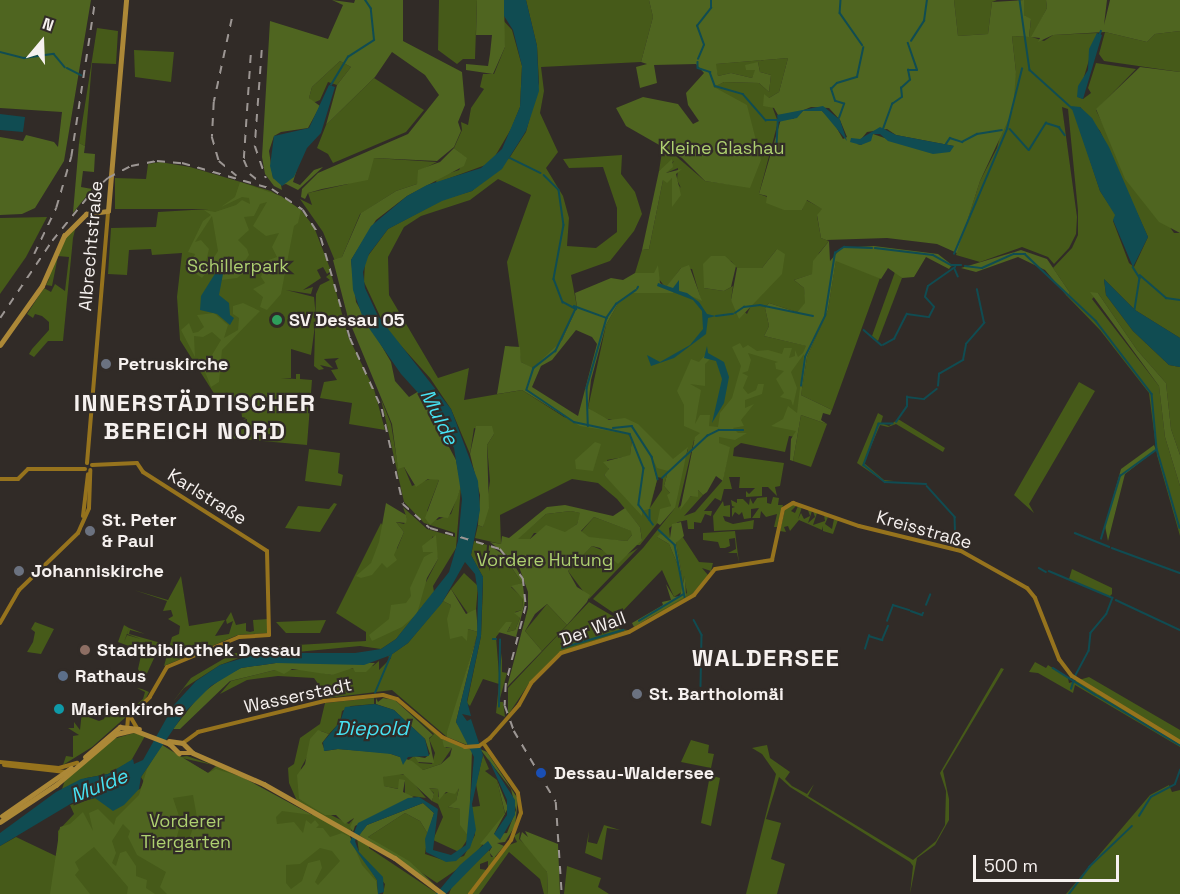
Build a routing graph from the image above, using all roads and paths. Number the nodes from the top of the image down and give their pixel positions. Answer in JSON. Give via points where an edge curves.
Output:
{"nodes":[{"id":1,"x":128,"y":0,"type":"edge"},
{"id":2,"x":108,"y":211,"type":"junction"},
{"id":3,"x":0,"y":345,"type":"edge"},
{"id":4,"x":89,"y":467,"type":"junction"},
{"id":5,"x":0,"y":479,"type":"edge"},
{"id":6,"x":88,"y":480,"type":"junction"},
{"id":7,"x":84,"y":512,"type":"junction"},
{"id":8,"x":771,"y":561,"type":"joint"},
{"id":9,"x":0,"y":622,"type":"edge"},
{"id":10,"x":130,"y":716,"type":"junction"},
{"id":11,"x":127,"y":728,"type":"junction"},
{"id":12,"x":137,"y":728,"type":"junction"},
{"id":13,"x":145,"y":732,"type":"junction"},
{"id":14,"x":166,"y":741,"type":"junction"},
{"id":15,"x":1180,"y":742,"type":"edge"},
{"id":16,"x":183,"y":744,"type":"junction"},
{"id":17,"x":482,"y":744,"type":"junction"},
{"id":18,"x":176,"y":750,"type":"junction"},
{"id":19,"x":184,"y":753,"type":"junction"},
{"id":20,"x":193,"y":753,"type":"junction"},
{"id":21,"x":0,"y":764,"type":"edge"},
{"id":22,"x":63,"y":773,"type":"junction"},
{"id":23,"x":0,"y":820,"type":"edge"},
{"id":24,"x":443,"y":894,"type":"edge"},
{"id":25,"x":470,"y":894,"type":"edge"}],
"edges":[{"from":1,"to":2,"type":"main road","name":"Albrechtstraße"},
{"from":2,"to":3,"type":"main road","via":[[86,214],[64,236],[42,286]]},
{"from":2,"to":4,"type":"main road","name":"Albrechtstraße"},
{"from":4,"to":5,"type":"main road","via":[[29,469],[18,479]]},
{"from":4,"to":6,"type":"main road"},
{"from":4,"to":10,"type":"main road","name":"Karlstraße","via":[[136,463],[142,471],[267,551],[268,635],[239,637],[169,665],[150,697]]},
{"from":6,"to":7,"type":"main road"},
{"from":6,"to":7,"type":"main road"},
{"from":7,"to":9,"type":"main road","via":[[77,532],[19,590]]},
{"from":8,"to":15,"type":"main road","name":"Kreisstraße","via":[[783,509],[791,503],[859,526],[965,553],[1031,592],[1059,659],[1072,676]]},
{"from":8,"to":17,"type":"main road","name":"Der Wall","via":[[717,569],[690,598],[628,632],[561,653]]},
{"from":10,"to":11,"type":"main road"},
{"from":10,"to":12,"type":"main road"},
{"from":11,"to":12,"type":"main road"},
{"from":11,"to":13,"type":"main road"},
{"from":11,"to":22,"type":"main road"},
{"from":11,"to":22,"type":"main road","via":[[115,730]]},
{"from":12,"to":13,"type":"main road"},
{"from":13,"to":14,"type":"main road"},
{"from":14,"to":16,"type":"main road"},
{"from":14,"to":18,"type":"main road"},
{"from":16,"to":17,"type":"main road","name":"Wasserstadt","via":[[189,737],[326,700],[384,695],[397,699],[442,737],[470,748]]},
{"from":16,"to":18,"type":"main road"},
{"from":16,"to":19,"type":"main road"},
{"from":16,"to":20,"type":"main road"},
{"from":17,"to":25,"type":"main road","via":[[521,798],[516,830]]},
{"from":18,"to":19,"type":"main road"},
{"from":19,"to":20,"type":"main road"},
{"from":20,"to":24,"type":"main road","via":[[258,781],[368,843]]},
{"from":21,"to":22,"type":"main road"},
{"from":22,"to":23,"type":"main road"}]}
